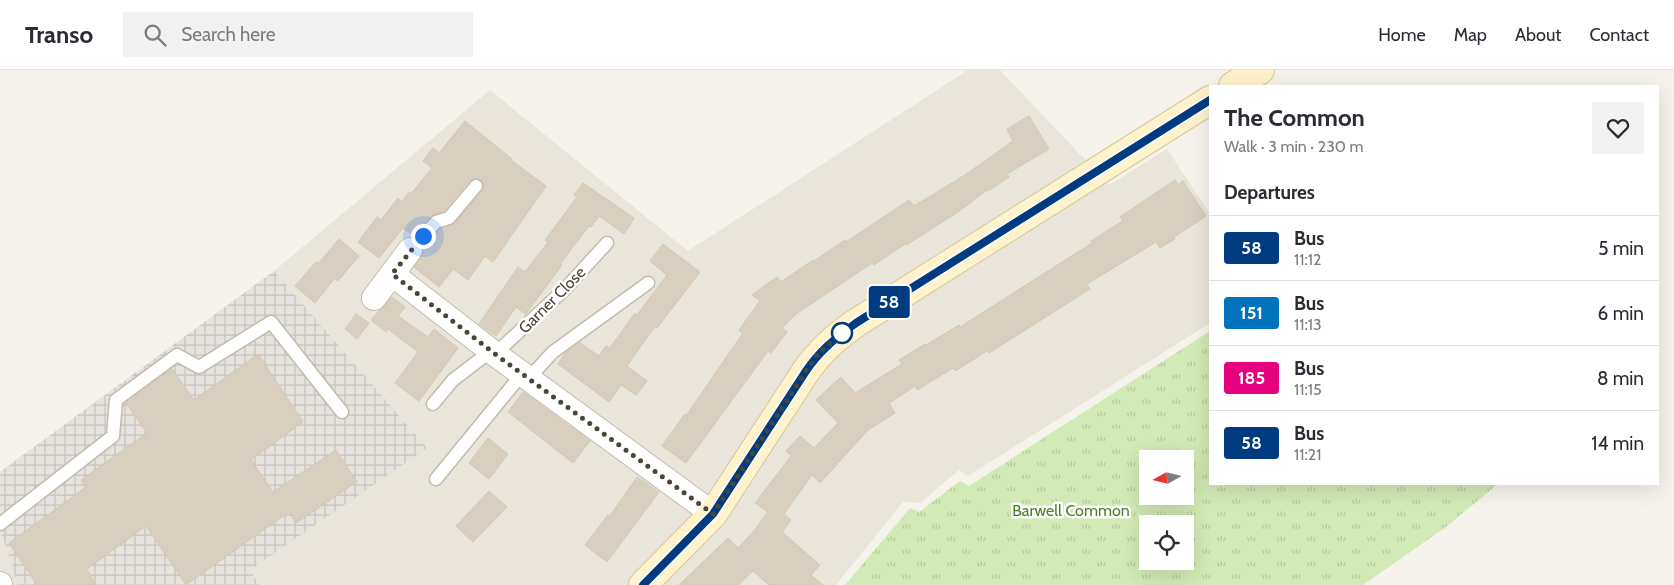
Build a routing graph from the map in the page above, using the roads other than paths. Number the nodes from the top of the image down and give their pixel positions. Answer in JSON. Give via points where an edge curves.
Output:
{"nodes":[{"id":1,"x":1260,"y":70,"type":"edge"},
{"id":2,"x":1235,"y":85,"type":"edge"},
{"id":3,"x":1209,"y":101,"type":"edge"},
{"id":4,"x":476,"y":186,"type":"dead end"},
{"id":5,"x":607,"y":243,"type":"dead end"},
{"id":6,"x":410,"y":250,"type":"joint"},
{"id":7,"x":392,"y":274,"type":"junction"},
{"id":8,"x":648,"y":283,"type":"dead end"},
{"id":9,"x":374,"y":298,"type":"dead end"},
{"id":10,"x":493,"y":353,"type":"junction"},
{"id":11,"x":525,"y":377,"type":"junction"},
{"id":12,"x":433,"y":404,"type":"dead end"},
{"id":13,"x":342,"y":412,"type":"dead end"},
{"id":14,"x":436,"y":479,"type":"dead end"},
{"id":15,"x":713,"y":514,"type":"junction"},
{"id":16,"x":0,"y":524,"type":"edge"},
{"id":17,"x":643,"y":585,"type":"edge"}],
"edges":[{"from":1,"to":2,"type":"street"},
{"from":3,"to":15,"type":"street","via":[[830,342],[806,371]]},
{"from":4,"to":6,"type":"lane","via":[[449,218],[436,222]]},
{"from":5,"to":10,"type":"lane","name":"Garner Close","via":[[566,288]]},
{"from":6,"to":7,"type":"street"},
{"from":7,"to":9,"type":"street"},
{"from":7,"to":10,"type":"street"},
{"from":8,"to":11,"type":"lane","via":[[553,352]]},
{"from":10,"to":11,"type":"street"},
{"from":10,"to":12,"type":"lane","name":"Garner Close","via":[[453,380]]},
{"from":11,"to":14,"type":"lane"},
{"from":11,"to":15,"type":"street"},
{"from":13,"to":16,"type":"lane","via":[[271,322],[199,367],[177,354],[146,377],[116,400],[113,436]]},
{"from":15,"to":17,"type":"street"}]}
